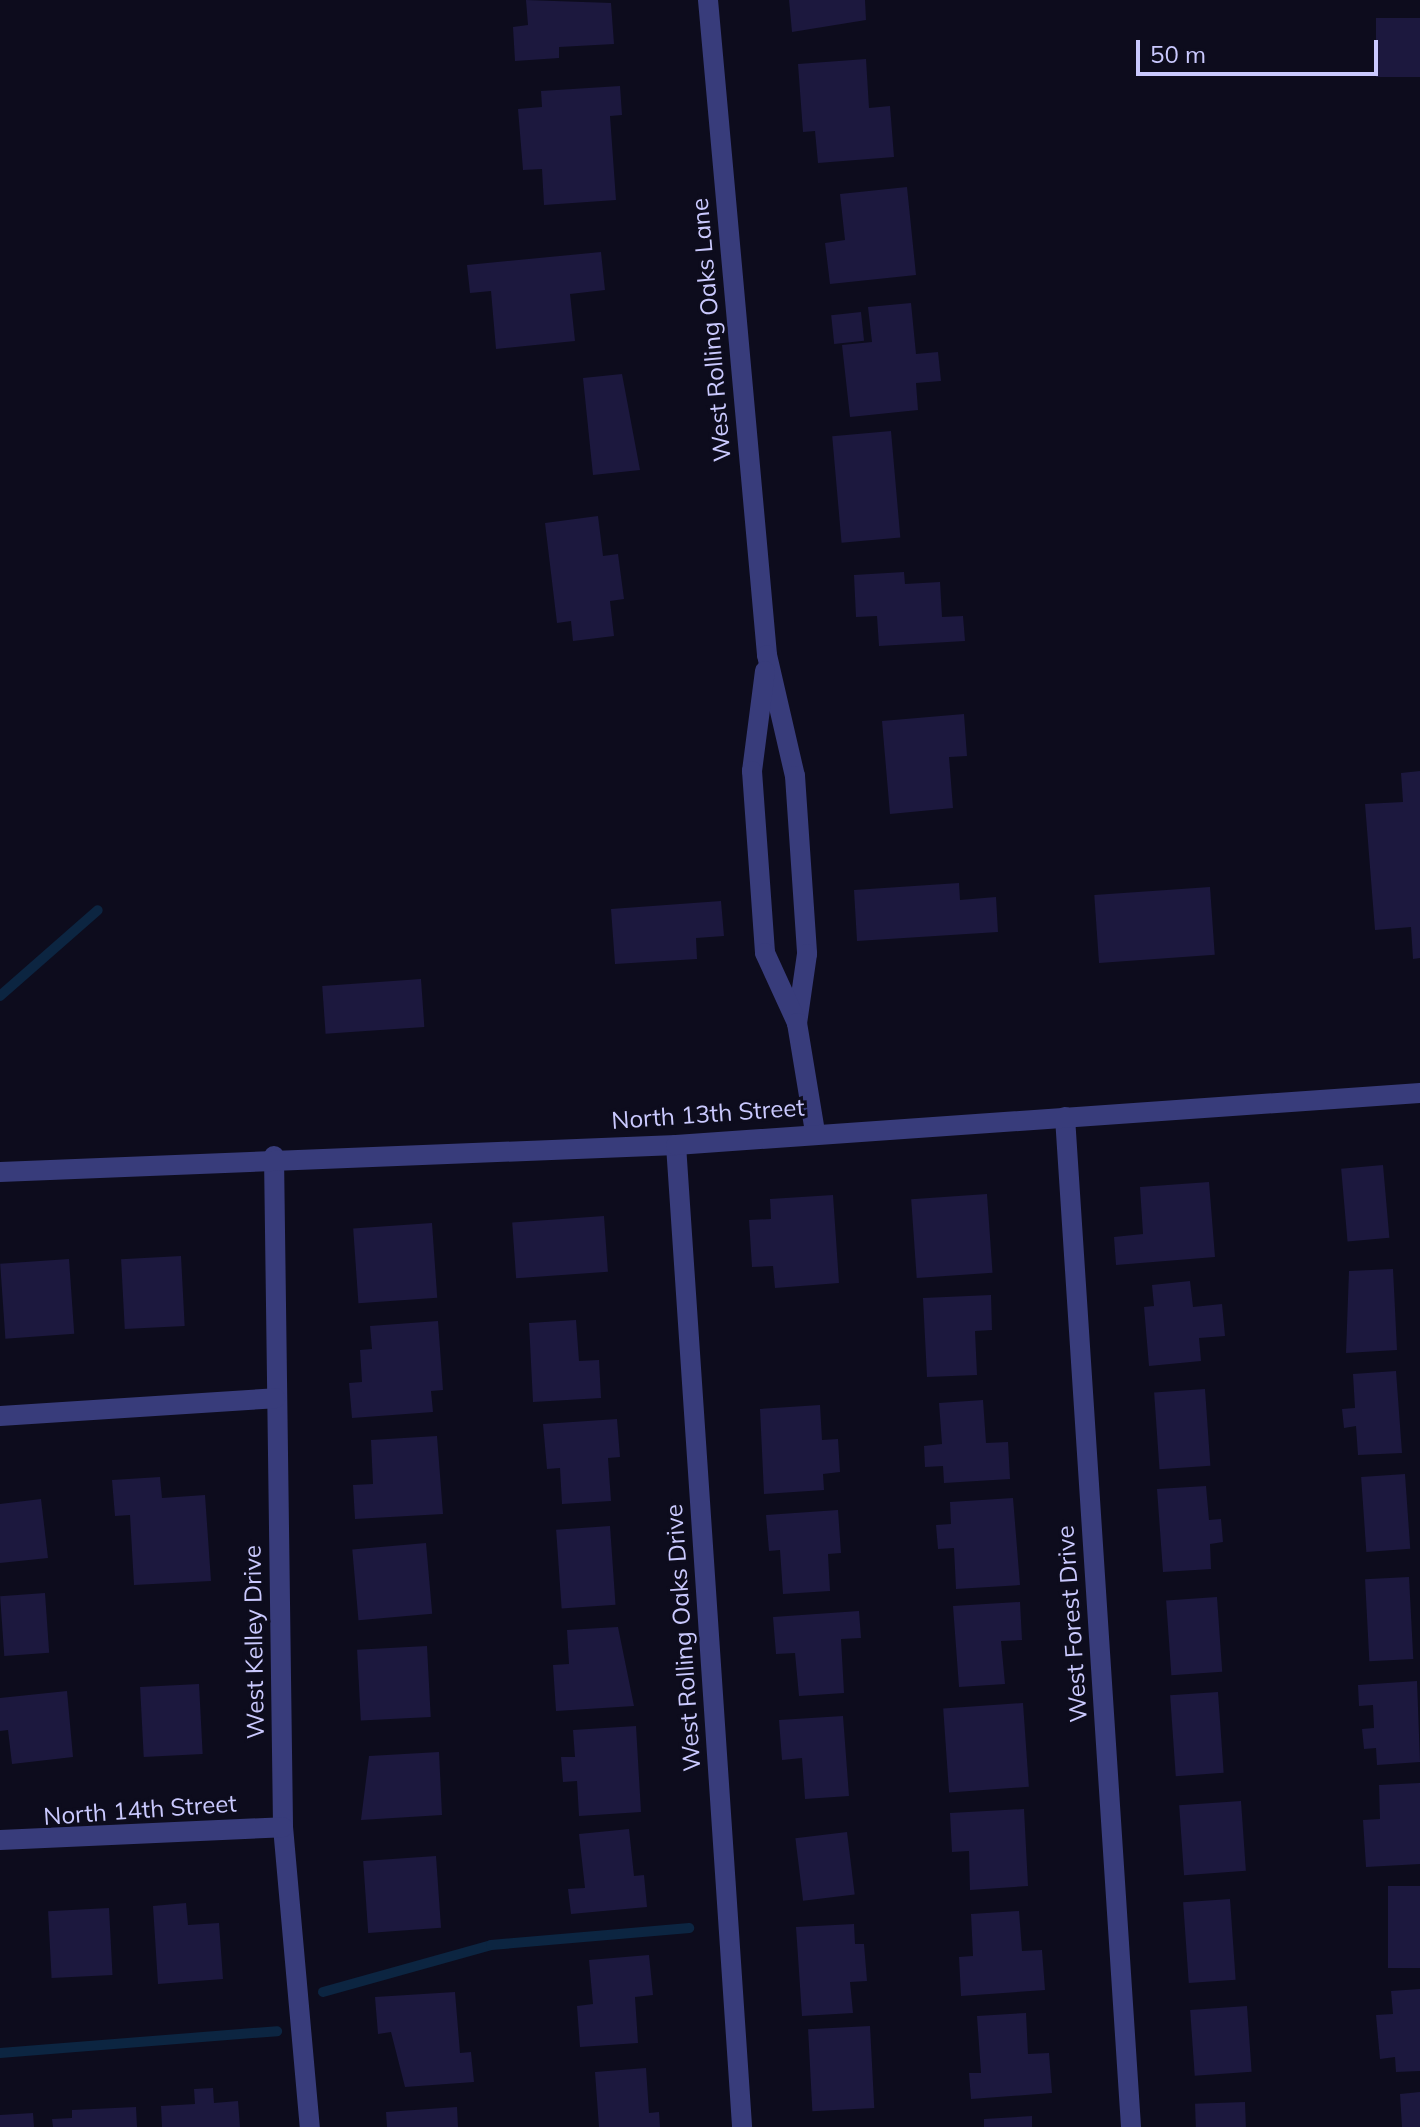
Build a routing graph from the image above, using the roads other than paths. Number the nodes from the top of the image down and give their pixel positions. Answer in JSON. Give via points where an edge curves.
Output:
{"nodes":[{"id":1,"x":708,"y":0,"type":"edge"},
{"id":2,"x":767,"y":655,"type":"junction"},
{"id":3,"x":797,"y":1023,"type":"junction"},
{"id":4,"x":1420,"y":1093,"type":"edge"},
{"id":5,"x":1065,"y":1117,"type":"junction"},
{"id":6,"x":815,"y":1132,"type":"junction"},
{"id":7,"x":676,"y":1145,"type":"junction"},
{"id":8,"x":274,"y":1156,"type":"junction"},
{"id":9,"x":0,"y":1172,"type":"edge"},
{"id":10,"x":275,"y":1398,"type":"junction"},
{"id":11,"x":0,"y":1416,"type":"edge"},
{"id":12,"x":283,"y":1827,"type":"junction"},
{"id":13,"x":0,"y":1840,"type":"edge"},
{"id":14,"x":310,"y":2127,"type":"edge"},
{"id":15,"x":742,"y":2127,"type":"edge"},
{"id":16,"x":1131,"y":2127,"type":"edge"}],
"edges":[{"from":1,"to":2,"type":"street","name":"West Rolling Oaks Lane"},
{"from":2,"to":3,"type":"street","name":"West Rolling Oaks Lane","via":[[795,776],[807,954]]},
{"from":2,"to":3,"type":"street","name":"West Rolling Oaks Lane","via":[[752,771],[765,953]]},
{"from":3,"to":6,"type":"street","name":"West Rolling Oaks Lane"},
{"from":4,"to":5,"type":"street","name":"North 13th Street"},
{"from":5,"to":6,"type":"street","name":"North 13th Street"},
{"from":5,"to":16,"type":"street","name":"West Forest Drive"},
{"from":6,"to":7,"type":"street","name":"North 13th Street"},
{"from":7,"to":8,"type":"street","name":"North 13th Street"},
{"from":7,"to":15,"type":"street","name":"West Rolling Oaks Drive"},
{"from":8,"to":9,"type":"street","name":"North 13th Street"},
{"from":8,"to":10,"type":"street","name":"West Kelley Drive"},
{"from":10,"to":11,"type":"street"},
{"from":10,"to":12,"type":"street","name":"West Kelley Drive"},
{"from":12,"to":13,"type":"street","name":"North 14th Street"},
{"from":12,"to":14,"type":"street","name":"West Kelley Drive"}]}
